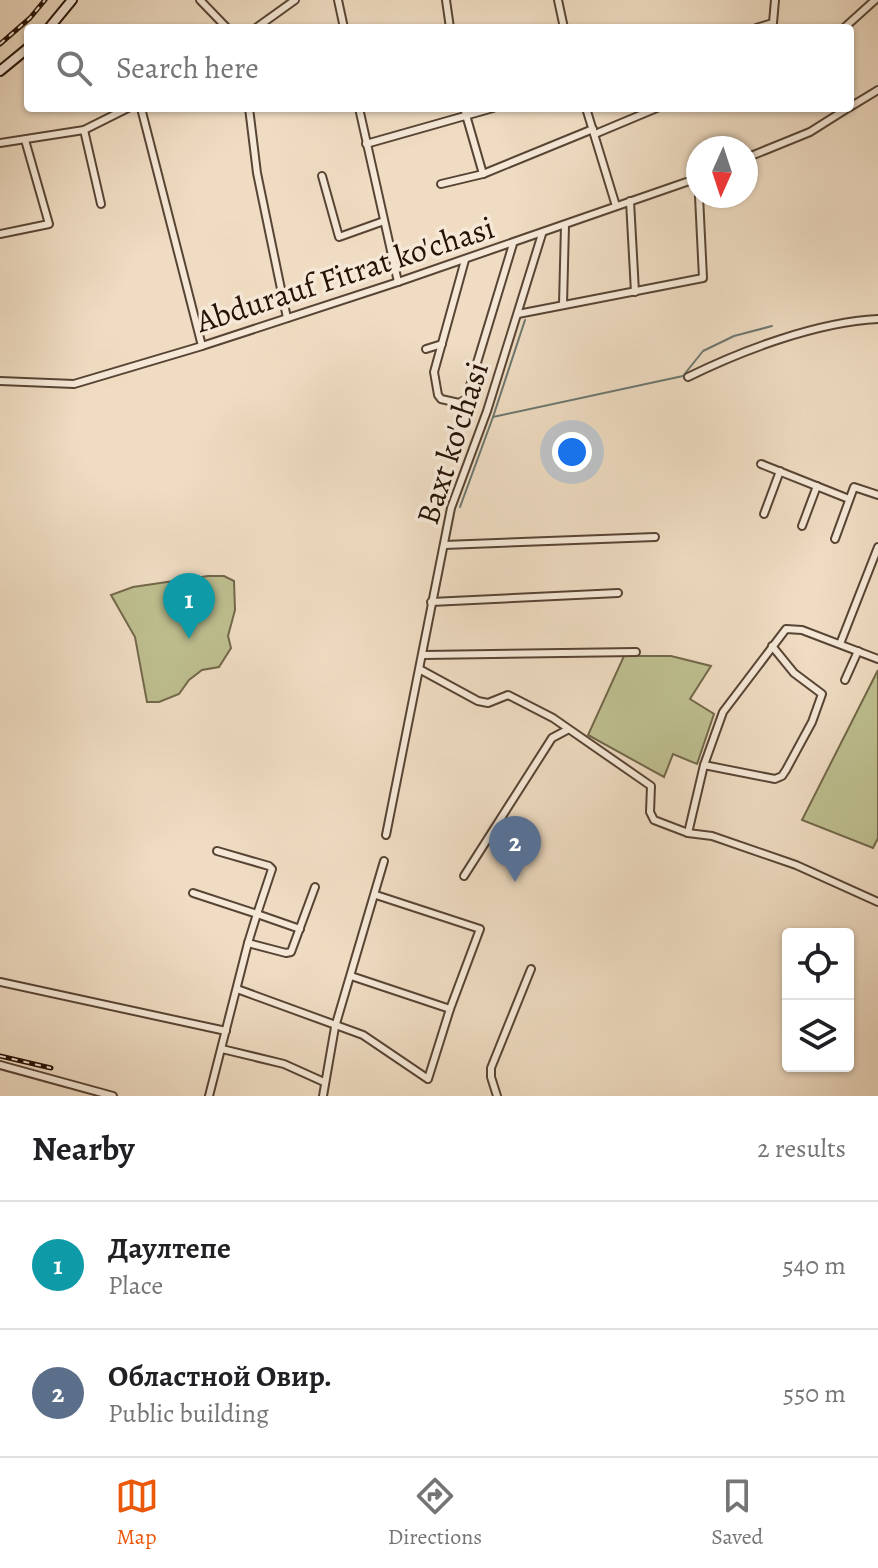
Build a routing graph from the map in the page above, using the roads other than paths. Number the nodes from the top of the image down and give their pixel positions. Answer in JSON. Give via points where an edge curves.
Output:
{"nodes":[{"id":1,"x":74,"y":0,"type":"edge"},
{"id":2,"x":200,"y":0,"type":"edge"},
{"id":3,"x":295,"y":0,"type":"edge"},
{"id":4,"x":338,"y":0,"type":"edge"},
{"id":5,"x":446,"y":0,"type":"edge"},
{"id":6,"x":558,"y":0,"type":"edge"},
{"id":7,"x":775,"y":0,"type":"edge"},
{"id":8,"x":875,"y":0,"type":"edge"},
{"id":9,"x":54,"y":24,"type":"edge"},
{"id":10,"x":223,"y":24,"type":"edge"},
{"id":11,"x":262,"y":24,"type":"edge"},
{"id":12,"x":343,"y":24,"type":"edge"},
{"id":13,"x":449,"y":24,"type":"edge"},
{"id":14,"x":563,"y":24,"type":"edge"},
{"id":15,"x":770,"y":24,"type":"edge"},
{"id":16,"x":848,"y":24,"type":"edge"},
{"id":17,"x":24,"y":53,"type":"edge"},
{"id":18,"x":0,"y":72,"type":"edge"},
{"id":19,"x":878,"y":90,"type":"edge"},
{"id":20,"x":854,"y":104,"type":"edge"},
{"id":21,"x":120,"y":112,"type":"edge"},
{"id":22,"x":142,"y":112,"type":"edge"},
{"id":23,"x":250,"y":112,"type":"edge"},
{"id":24,"x":360,"y":112,"type":"edge"},
{"id":25,"x":465,"y":112,"type":"edge"},
{"id":26,"x":587,"y":112,"type":"edge"},
{"id":27,"x":646,"y":112,"type":"edge"},
{"id":28,"x":841,"y":112,"type":"edge"},
{"id":29,"x":84,"y":130,"type":"junction"},
{"id":30,"x":594,"y":131,"type":"junction"},
{"id":31,"x":25,"y":140,"type":"junction"},
{"id":32,"x":0,"y":143,"type":"edge"},
{"id":33,"x":366,"y":144,"type":"junction"},
{"id":34,"x":758,"y":153,"type":"edge"},
{"id":35,"x":483,"y":174,"type":"junction"},
{"id":36,"x":322,"y":176,"type":"dead end"},
{"id":37,"x":686,"y":182,"type":"edge"},
{"id":38,"x":441,"y":184,"type":"dead end"},
{"id":39,"x":630,"y":201,"type":"junction"},
{"id":40,"x":101,"y":204,"type":"dead end"},
{"id":41,"x":616,"y":206,"type":"junction"},
{"id":42,"x":700,"y":208,"type":"edge"},
{"id":43,"x":384,"y":221,"type":"junction"},
{"id":44,"x":565,"y":225,"type":"junction"},
{"id":45,"x":0,"y":234,"type":"edge"},
{"id":46,"x":542,"y":234,"type":"junction"},
{"id":47,"x":513,"y":244,"type":"junction"},
{"id":48,"x":465,"y":260,"type":"junction"},
{"id":49,"x":398,"y":282,"type":"junction"},
{"id":50,"x":635,"y":292,"type":"junction"},
{"id":51,"x":563,"y":305,"type":"junction"},
{"id":52,"x":518,"y":314,"type":"junction"},
{"id":53,"x":287,"y":318,"type":"junction"},
{"id":54,"x":878,"y":319,"type":"edge"},
{"id":55,"x":442,"y":344,"type":"junction"},
{"id":56,"x":202,"y":346,"type":"junction"},
{"id":57,"x":426,"y":349,"type":"dead end"},
{"id":58,"x":688,"y":377,"type":"dead end"},
{"id":59,"x":0,"y":381,"type":"edge"},
{"id":60,"x":761,"y":464,"type":"dead end"},
{"id":61,"x":780,"y":471,"type":"junction"},
{"id":62,"x":817,"y":486,"type":"junction"},
{"id":63,"x":878,"y":495,"type":"edge"},
{"id":64,"x":849,"y":499,"type":"junction"},
{"id":65,"x":764,"y":514,"type":"dead end"},
{"id":66,"x":802,"y":526,"type":"dead end"},
{"id":67,"x":655,"y":537,"type":"dead end"},
{"id":68,"x":835,"y":539,"type":"dead end"},
{"id":69,"x":444,"y":545,"type":"junction"},
{"id":70,"x":878,"y":547,"type":"edge"},
{"id":71,"x":618,"y":593,"type":"dead end"},
{"id":72,"x":431,"y":602,"type":"junction"},
{"id":73,"x":840,"y":644,"type":"junction"},
{"id":74,"x":772,"y":646,"type":"junction"},
{"id":75,"x":858,"y":651,"type":"junction"},
{"id":76,"x":636,"y":652,"type":"dead end"},
{"id":77,"x":423,"y":655,"type":"junction"},
{"id":78,"x":878,"y":659,"type":"edge"},
{"id":79,"x":421,"y":670,"type":"junction"},
{"id":80,"x":845,"y":680,"type":"dead end"},
{"id":81,"x":567,"y":730,"type":"junction"},
{"id":82,"x":704,"y":765,"type":"junction"},
{"id":83,"x":688,"y":833,"type":"junction"},
{"id":84,"x":386,"y":835,"type":"dead end"},
{"id":85,"x":217,"y":851,"type":"dead end"},
{"id":86,"x":384,"y":861,"type":"dead end"},
{"id":87,"x":464,"y":876,"type":"dead end"},
{"id":88,"x":315,"y":887,"type":"dead end"},
{"id":89,"x":193,"y":893,"type":"dead end"},
{"id":90,"x":376,"y":895,"type":"junction"},
{"id":91,"x":878,"y":902,"type":"edge"},
{"id":92,"x":257,"y":914,"type":"junction"},
{"id":93,"x":300,"y":929,"type":"junction"},
{"id":94,"x":248,"y":943,"type":"junction"},
{"id":95,"x":531,"y":969,"type":"dead end"},
{"id":96,"x":351,"y":976,"type":"junction"},
{"id":97,"x":0,"y":982,"type":"edge"},
{"id":98,"x":237,"y":989,"type":"junction"},
{"id":99,"x":450,"y":1009,"type":"junction"},
{"id":100,"x":335,"y":1027,"type":"junction"},
{"id":101,"x":226,"y":1031,"type":"junction"},
{"id":102,"x":222,"y":1049,"type":"junction"},
{"id":103,"x":0,"y":1065,"type":"edge"},
{"id":104,"x":324,"y":1082,"type":"junction"},
{"id":105,"x":113,"y":1096,"type":"edge"},
{"id":106,"x":209,"y":1096,"type":"edge"},
{"id":107,"x":323,"y":1096,"type":"edge"},
{"id":108,"x":497,"y":1096,"type":"edge"}],
"edges":[{"from":1,"to":9,"type":"main road"},
{"from":2,"to":10,"type":"street"},
{"from":3,"to":11,"type":"street"},
{"from":4,"to":12,"type":"street"},
{"from":5,"to":13,"type":"street"},
{"from":6,"to":14,"type":"street"},
{"from":7,"to":15,"type":"street"},
{"from":8,"to":16,"type":"street"},
{"from":17,"to":18,"type":"main road"},
{"from":19,"to":20,"type":"street"},
{"from":21,"to":29,"type":"street"},
{"from":22,"to":56,"type":"street"},
{"from":23,"to":53,"type":"street"},
{"from":24,"to":33,"type":"street"},
{"from":25,"to":33,"type":"street"},
{"from":25,"to":35,"type":"street"},
{"from":26,"to":30,"type":"street"},
{"from":27,"to":30,"type":"street"},
{"from":28,"to":34,"type":"street","via":[[810,132]]},
{"from":29,"to":31,"type":"street"},
{"from":29,"to":40,"type":"street"},
{"from":30,"to":35,"type":"street"},
{"from":30,"to":41,"type":"street"},
{"from":31,"to":32,"type":"street"},
{"from":31,"to":45,"type":"street","via":[[49,224]]},
{"from":33,"to":43,"type":"street"},
{"from":35,"to":38,"type":"street"},
{"from":36,"to":43,"type":"street","via":[[339,237]]},
{"from":37,"to":39,"type":"street","name":"Abdurauf Fitrat ko'chasi"},
{"from":39,"to":41,"type":"street","name":"Abdurauf Fitrat ko'chasi"},
{"from":39,"to":50,"type":"street"},
{"from":41,"to":44,"type":"street","name":"Abdurauf Fitrat ko'chasi"},
{"from":42,"to":50,"type":"street","via":[[703,278]]},
{"from":43,"to":49,"type":"street"},
{"from":44,"to":46,"type":"street","name":"Abdurauf Fitrat ko'chasi"},
{"from":44,"to":51,"type":"street"},
{"from":46,"to":47,"type":"street","name":"Abdurauf Fitrat ko'chasi"},
{"from":46,"to":52,"type":"street","name":"Baxt ko'chasi"},
{"from":47,"to":48,"type":"street","name":"Abdurauf Fitrat ko'chasi"},
{"from":47,"to":55,"type":"street","via":[[463,401],[438,395],[434,372]]},
{"from":48,"to":49,"type":"street","name":"Abdurauf Fitrat ko'chasi"},
{"from":48,"to":55,"type":"street"},
{"from":49,"to":53,"type":"street","name":"Abdurauf Fitrat ko'chasi"},
{"from":50,"to":51,"type":"street"},
{"from":51,"to":52,"type":"street"},
{"from":52,"to":69,"type":"street","name":"Baxt ko'chasi","via":[[451,508]]},
{"from":53,"to":56,"type":"street","name":"Abdurauf Fitrat ko'chasi"},
{"from":54,"to":58,"type":"street","via":[[846,320],[728,357]]},
{"from":55,"to":57,"type":"street"},
{"from":56,"to":59,"type":"street","name":"Abdurauf Fitrat ko'chasi","via":[[74,384]]},
{"from":60,"to":61,"type":"street"},
{"from":61,"to":62,"type":"street"},
{"from":61,"to":65,"type":"street"},
{"from":62,"to":64,"type":"street"},
{"from":62,"to":66,"type":"street"},
{"from":63,"to":64,"type":"street","via":[[854,487]]},
{"from":64,"to":68,"type":"street"},
{"from":67,"to":69,"type":"street"},
{"from":69,"to":72,"type":"street","name":"Baxt ko'chasi"},
{"from":70,"to":73,"type":"street"},
{"from":71,"to":72,"type":"street"},
{"from":72,"to":77,"type":"street","name":"Baxt ko'chasi"},
{"from":73,"to":74,"type":"street","via":[[793,628]]},
{"from":73,"to":75,"type":"street"},
{"from":74,"to":82,"type":"street","via":[[723,712]]},
{"from":74,"to":82,"type":"street","via":[[794,673],[822,694],[786,770],[775,779]]},
{"from":75,"to":78,"type":"street"},
{"from":75,"to":80,"type":"street"},
{"from":76,"to":77,"type":"street"},
{"from":77,"to":79,"type":"street","name":"Baxt ko'chasi"},
{"from":79,"to":81,"type":"street","via":[[478,701],[508,695]]},
{"from":79,"to":84,"type":"street","name":"Baxt ko'chasi"},
{"from":81,"to":83,"type":"street","via":[[651,786],[654,820]]},
{"from":81,"to":87,"type":"street","via":[[552,738]]},
{"from":82,"to":83,"type":"street"},
{"from":83,"to":91,"type":"street","via":[[796,865]]},
{"from":85,"to":92,"type":"street","via":[[272,869]]},
{"from":86,"to":90,"type":"street"},
{"from":88,"to":93,"type":"street"},
{"from":89,"to":92,"type":"street"},
{"from":90,"to":96,"type":"street"},
{"from":90,"to":99,"type":"street","via":[[480,929]]},
{"from":92,"to":93,"type":"street"},
{"from":92,"to":94,"type":"street"},
{"from":93,"to":94,"type":"street","via":[[291,952]]},
{"from":94,"to":98,"type":"street"},
{"from":95,"to":108,"type":"street","via":[[491,1068]]},
{"from":96,"to":99,"type":"street"},
{"from":96,"to":100,"type":"street"},
{"from":97,"to":101,"type":"street"},
{"from":98,"to":100,"type":"street"},
{"from":98,"to":101,"type":"street"},
{"from":99,"to":100,"type":"street","via":[[428,1079],[363,1035]]},
{"from":100,"to":104,"type":"street"},
{"from":101,"to":102,"type":"street"},
{"from":102,"to":104,"type":"street","via":[[284,1064]]},
{"from":102,"to":106,"type":"street"},
{"from":103,"to":105,"type":"street"},
{"from":104,"to":107,"type":"street"}]}
